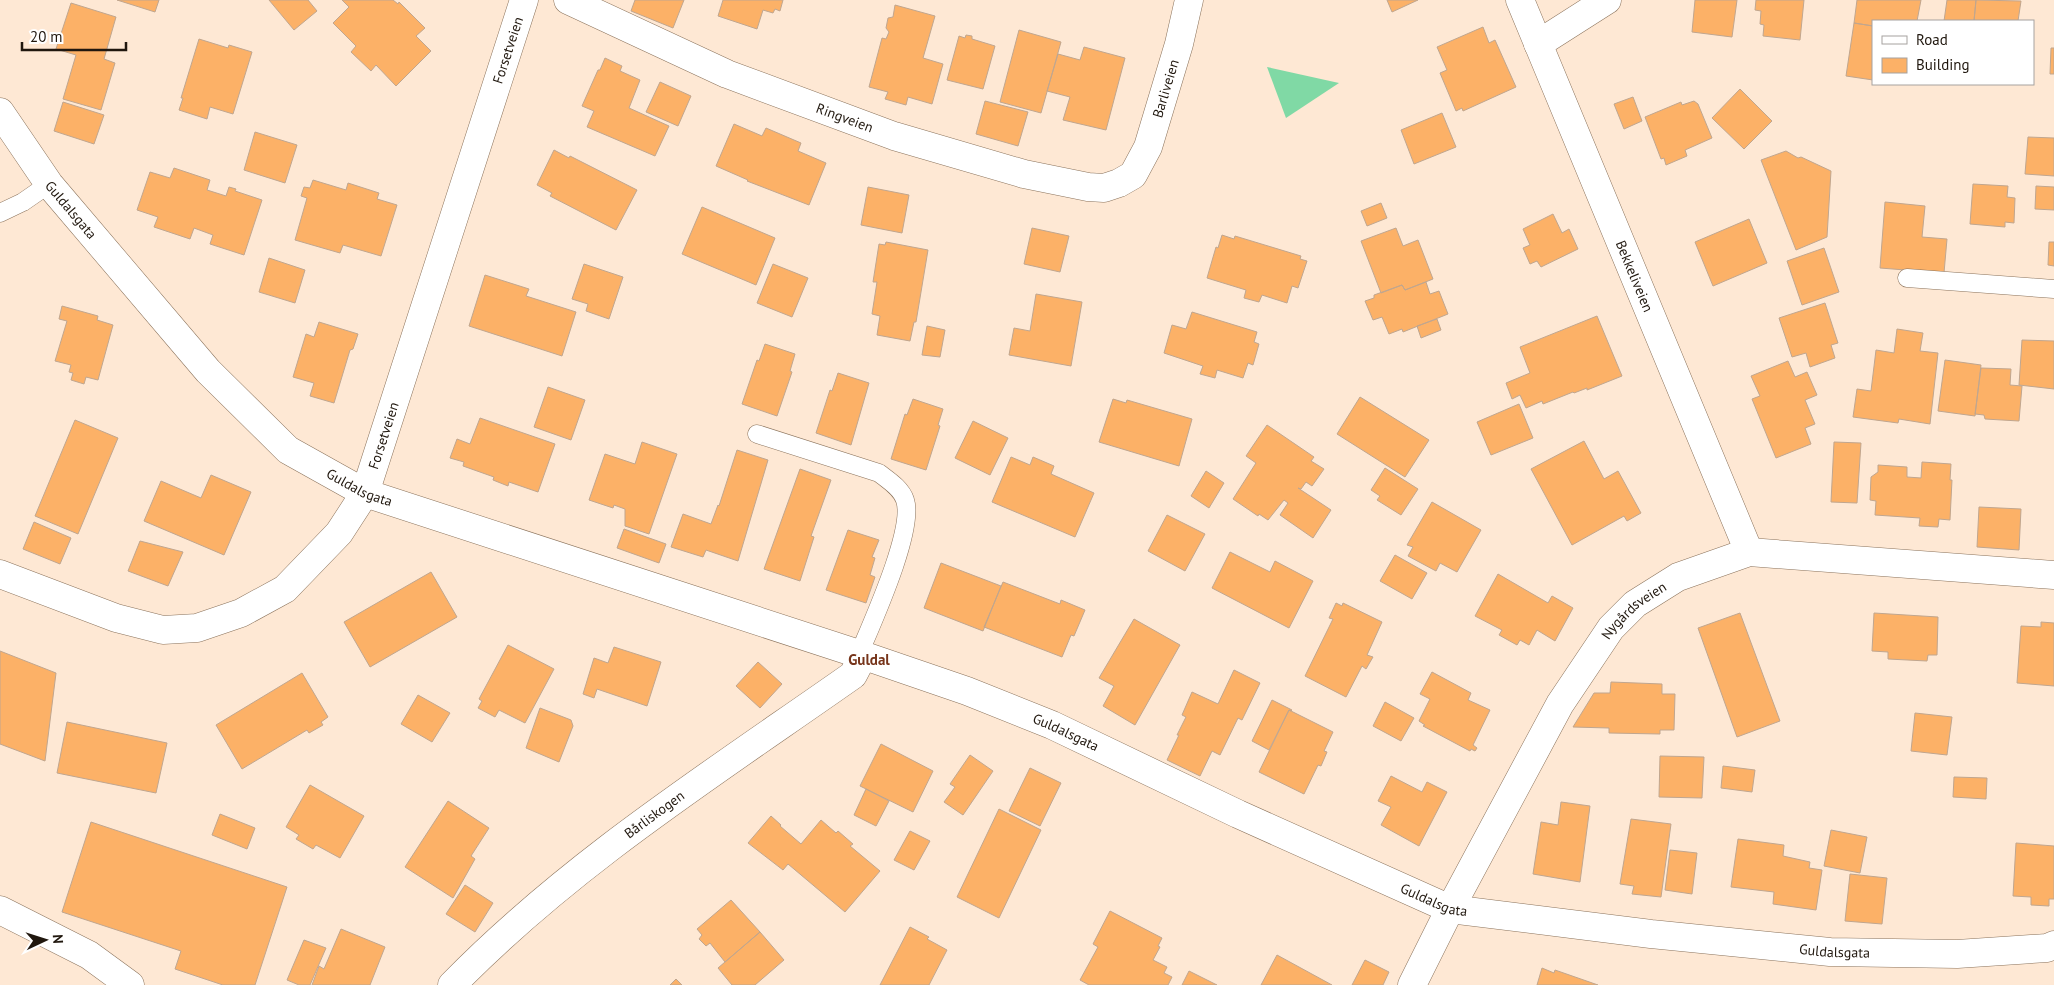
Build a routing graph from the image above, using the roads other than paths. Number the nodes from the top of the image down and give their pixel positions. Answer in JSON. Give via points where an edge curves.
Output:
{"nodes":[{"id":1,"x":524,"y":0,"type":"edge"},
{"id":2,"x":568,"y":0,"type":"edge"},
{"id":3,"x":1189,"y":0,"type":"edge"},
{"id":4,"x":1520,"y":0,"type":"edge"},
{"id":5,"x":1606,"y":0,"type":"edge"},
{"id":6,"x":1538,"y":44,"type":"junction"},
{"id":7,"x":0,"y":112,"type":"edge"},
{"id":8,"x":1133,"y":175,"type":"joint"},
{"id":9,"x":49,"y":184,"type":"junction"},
{"id":10,"x":0,"y":213,"type":"edge"},
{"id":11,"x":1907,"y":278,"type":"dead end"},
{"id":12,"x":2054,"y":289,"type":"edge"},
{"id":13,"x":757,"y":434,"type":"dead end"},
{"id":14,"x":365,"y":493,"type":"junction"},
{"id":15,"x":1749,"y":552,"type":"junction"},
{"id":16,"x":0,"y":574,"type":"edge"},
{"id":17,"x":2054,"y":575,"type":"edge"},
{"id":18,"x":861,"y":655,"type":"junction"},
{"id":19,"x":0,"y":910,"type":"edge"},
{"id":20,"x":1450,"y":910,"type":"junction"},
{"id":21,"x":2054,"y":945,"type":"edge"},
{"id":22,"x":130,"y":985,"type":"edge"},
{"id":23,"x":452,"y":985,"type":"edge"},
{"id":24,"x":1412,"y":985,"type":"edge"}],
"edges":[{"from":1,"to":14,"type":"street","name":"Forsetveien"},
{"from":2,"to":8,"type":"street","name":"Ringveien","via":[[727,74],[894,136],[1024,174],[1088,187],[1104,188]]},
{"from":3,"to":8,"type":"street","name":"Barliveien","via":[[1148,147]]},
{"from":4,"to":6,"type":"street","name":"Bekkeliveien"},
{"from":5,"to":6,"type":"street"},
{"from":6,"to":15,"type":"street","name":"Bekkeliveien"},
{"from":7,"to":9,"type":"street","name":"Guldalsgata"},
{"from":9,"to":10,"type":"lane"},
{"from":9,"to":14,"type":"street","name":"Guldalsgata","via":[[208,371],[288,450]]},
{"from":11,"to":12,"type":"lane"},
{"from":13,"to":18,"type":"lane","via":[[879,473],[895,485],[905,499],[907,516],[892,575]]},
{"from":14,"to":16,"type":"street","name":"Forsetveien","via":[[339,533],[285,589],[241,614],[197,628],[163,630],[116,618]]},
{"from":14,"to":18,"type":"street","name":"Guldalsgata"},
{"from":15,"to":17,"type":"street","name":"Nygårdsveien"},
{"from":15,"to":20,"type":"street","name":"Nygårdsveien","via":[[1678,577],[1635,604],[1611,628],[1560,704]]},
{"from":18,"to":20,"type":"street","name":"Guldalsgata","via":[[966,691],[1052,726]]},
{"from":18,"to":23,"type":"street","name":"Bårliskogen","via":[[853,675],[636,827],[556,891]]},
{"from":19,"to":22,"type":"street","via":[[89,955]]},
{"from":20,"to":21,"type":"street","name":"Guldalsgata","via":[[1830,952],[1957,954]]},
{"from":20,"to":24,"type":"street","name":"Nygårdsveien"}]}
